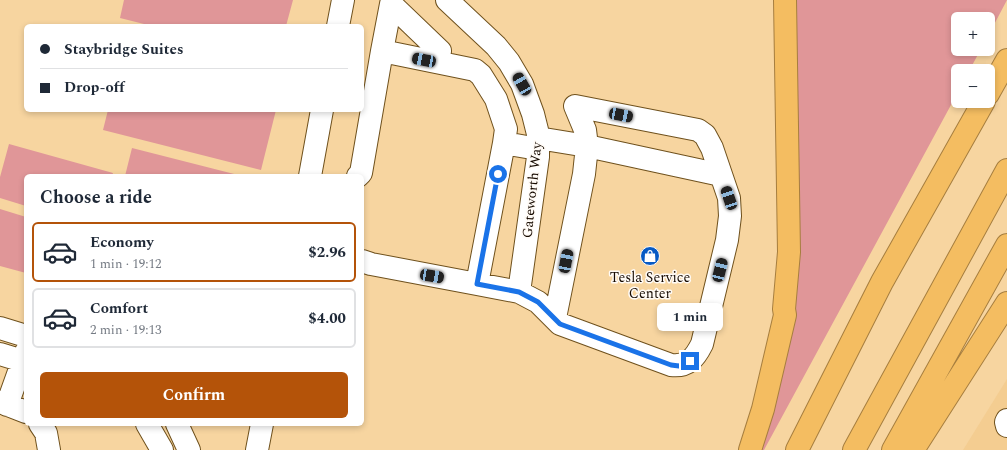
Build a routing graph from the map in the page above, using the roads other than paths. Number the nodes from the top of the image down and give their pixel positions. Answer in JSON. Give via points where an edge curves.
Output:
{"nodes":[{"id":1,"x":343,"y":0,"type":"edge"},
{"id":2,"x":447,"y":0,"type":"edge"},
{"id":3,"x":785,"y":0,"type":"edge"},
{"id":4,"x":338,"y":24,"type":"edge"},
{"id":5,"x":382,"y":51,"type":"junction"},
{"id":6,"x":1007,"y":60,"type":"edge"},
{"id":7,"x":438,"y":62,"type":"junction"},
{"id":8,"x":995,"y":81,"type":"edge"},
{"id":9,"x":980,"y":108,"type":"edge"},
{"id":10,"x":322,"y":112,"type":"edge"},
{"id":11,"x":504,"y":143,"type":"junction"},
{"id":12,"x":538,"y":143,"type":"junction"},
{"id":13,"x":587,"y":146,"type":"junction"},
{"id":14,"x":1007,"y":170,"type":"edge"},
{"id":15,"x":310,"y":174,"type":"edge"},
{"id":16,"x":360,"y":174,"type":"edge"},
{"id":17,"x":721,"y":175,"type":"junction"},
{"id":18,"x":1007,"y":245,"type":"edge"},
{"id":19,"x":364,"y":262,"type":"edge"},
{"id":20,"x":477,"y":284,"type":"junction"},
{"id":21,"x":519,"y":292,"type":"junction"},
{"id":22,"x":1007,"y":303,"type":"edge"},
{"id":23,"x":555,"y":318,"type":"junction"},
{"id":24,"x":0,"y":328,"type":"edge"},
{"id":25,"x":24,"y":335,"type":"edge"},
{"id":26,"x":0,"y":354,"type":"edge"},
{"id":27,"x":24,"y":358,"type":"edge"},
{"id":28,"x":24,"y":361,"type":"edge"},
{"id":29,"x":11,"y":406,"type":"edge"},
{"id":30,"x":1007,"y":420,"type":"edge"},
{"id":31,"x":41,"y":426,"type":"edge"},
{"id":32,"x":148,"y":426,"type":"edge"},
{"id":33,"x":178,"y":426,"type":"edge"},
{"id":34,"x":262,"y":426,"type":"edge"},
{"id":35,"x":1007,"y":426,"type":"edge"},
{"id":36,"x":49,"y":450,"type":"edge"},
{"id":37,"x":162,"y":450,"type":"edge"},
{"id":38,"x":188,"y":450,"type":"edge"},
{"id":39,"x":257,"y":450,"type":"edge"},
{"id":40,"x":750,"y":450,"type":"edge"},
{"id":41,"x":797,"y":450,"type":"edge"},
{"id":42,"x":854,"y":450,"type":"edge"},
{"id":43,"x":893,"y":450,"type":"edge"},
{"id":44,"x":913,"y":450,"type":"edge"}],
"edges":[{"from":1,"to":4,"type":"street"},
{"from":2,"to":12,"type":"street","name":"Gateworth Way","via":[[510,62],[522,84],[533,114]]},
{"from":3,"to":40,"type":"highway","via":[[789,252],[785,315],[765,401]]},
{"from":5,"to":7,"type":"street"},
{"from":5,"to":7,"type":"street","via":[[391,4],[440,51]]},
{"from":5,"to":16,"type":"street"},
{"from":6,"to":8,"type":"highway"},
{"from":7,"to":11,"type":"street","via":[[475,70],[481,75],[496,99],[506,129]]},
{"from":9,"to":41,"type":"highway","via":[[882,282]]},
{"from":10,"to":15,"type":"street"},
{"from":11,"to":12,"type":"street"},
{"from":11,"to":20,"type":"street"},
{"from":12,"to":13,"type":"street"},
{"from":12,"to":21,"type":"street","name":"Gateworth Way"},
{"from":13,"to":17,"type":"street"},
{"from":13,"to":17,"type":"street","via":[[585,130],[575,106],[698,130],[705,135],[712,148]]},
{"from":13,"to":23,"type":"street","via":[[584,174]]},
{"from":14,"to":42,"type":"highway"},
{"from":17,"to":23,"type":"street","via":[[729,198],[727,240],[702,344],[690,361],[679,366],[671,365],[560,324]]},
{"from":18,"to":43,"type":"highway"},
{"from":19,"to":20,"type":"street"},
{"from":20,"to":21,"type":"street"},
{"from":21,"to":23,"type":"street","via":[[538,302]]},
{"from":22,"to":44,"type":"highway"},
{"from":24,"to":25,"type":"street"},
{"from":26,"to":27,"type":"street"},
{"from":28,"to":29,"type":"street"},
{"from":30,"to":35,"type":"street"},
{"from":31,"to":36,"type":"street","via":[[46,433]]},
{"from":32,"to":37,"type":"street"},
{"from":33,"to":38,"type":"street"},
{"from":34,"to":39,"type":"street"}]}
